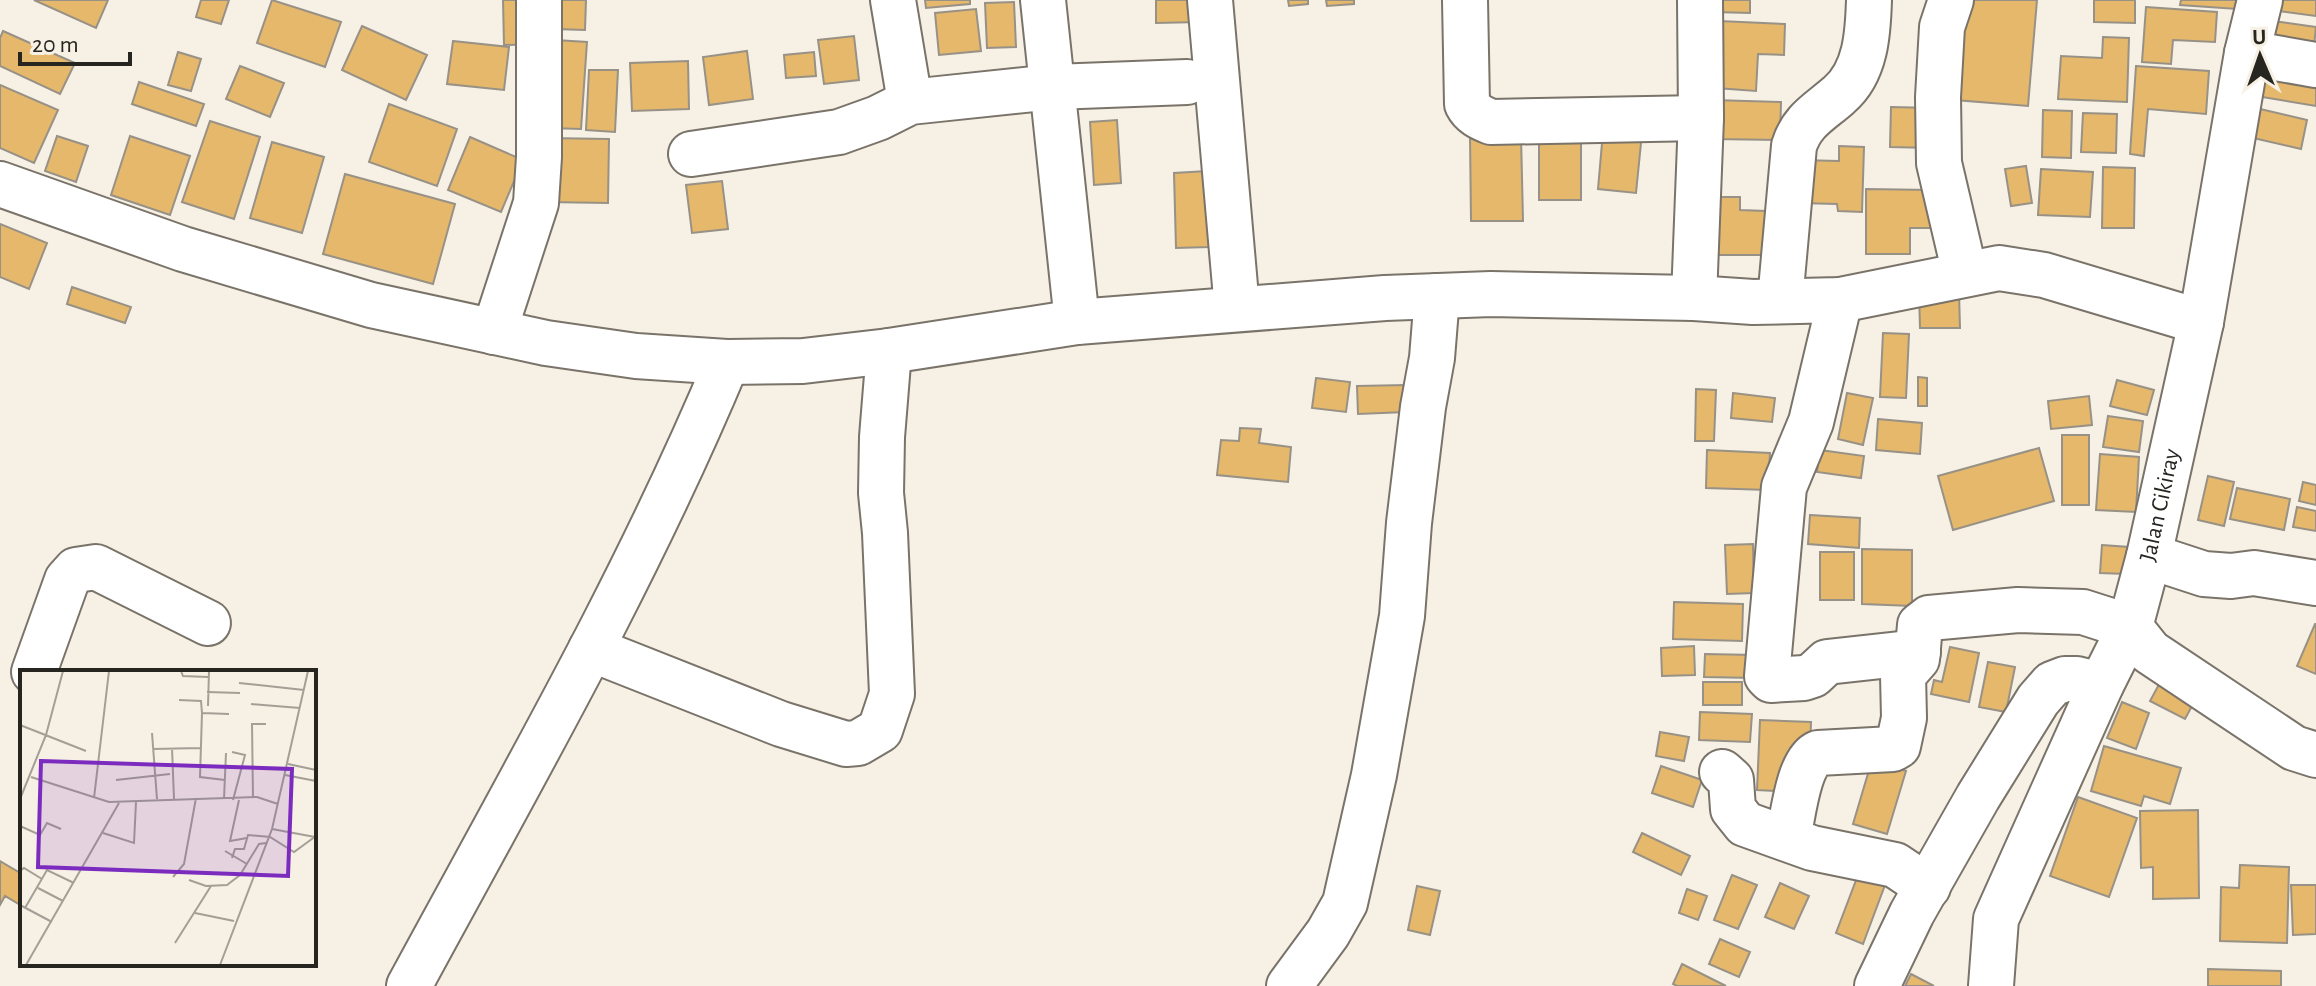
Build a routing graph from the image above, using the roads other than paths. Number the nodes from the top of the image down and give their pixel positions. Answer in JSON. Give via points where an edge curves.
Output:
{"nodes":[{"id":1,"x":539,"y":0,"type":"edge"},
{"id":2,"x":893,"y":0,"type":"edge"},
{"id":3,"x":1043,"y":0,"type":"edge"},
{"id":4,"x":1210,"y":0,"type":"edge"},
{"id":5,"x":1465,"y":0,"type":"edge"},
{"id":6,"x":1700,"y":0,"type":"edge"},
{"id":7,"x":1869,"y":0,"type":"edge"},
{"id":8,"x":1951,"y":0,"type":"edge"},
{"id":9,"x":2260,"y":0,"type":"edge"},
{"id":10,"x":2247,"y":53,"type":"junction"},
{"id":11,"x":2316,"y":65,"type":"edge"},
{"id":12,"x":1187,"y":82,"type":"dead end"},
{"id":13,"x":1053,"y":87,"type":"junction"},
{"id":14,"x":910,"y":102,"type":"junction"},
{"id":15,"x":1701,"y":118,"type":"junction"},
{"id":16,"x":691,"y":154,"type":"dead end"},
{"id":17,"x":0,"y":184,"type":"edge"},
{"id":18,"x":1965,"y":274,"type":"junction"},
{"id":19,"x":1437,"y":296,"type":"junction"},
{"id":20,"x":1694,"y":298,"type":"junction"},
{"id":21,"x":1840,"y":300,"type":"junction"},
{"id":22,"x":1780,"y":301,"type":"junction"},
{"id":23,"x":1237,"y":309,"type":"junction"},
{"id":24,"x":1077,"y":322,"type":"junction"},
{"id":25,"x":2201,"y":322,"type":"junction"},
{"id":26,"x":494,"y":332,"type":"junction"},
{"id":27,"x":889,"y":351,"type":"junction"},
{"id":28,"x":727,"y":362,"type":"junction"},
{"id":29,"x":2149,"y":556,"type":"junction"},
{"id":30,"x":2316,"y":583,"type":"edge"},
{"id":31,"x":208,"y":623,"type":"dead end"},
{"id":32,"x":591,"y":649,"type":"junction"},
{"id":33,"x":1918,"y":652,"type":"junction"},
{"id":34,"x":2116,"y":654,"type":"junction"},
{"id":35,"x":35,"y":670,"type":"edge"},
{"id":36,"x":0,"y":684,"type":"edge"},
{"id":37,"x":20,"y":687,"type":"edge"},
{"id":38,"x":2316,"y":755,"type":"edge"},
{"id":39,"x":1722,"y":772,"type":"dead end"},
{"id":40,"x":1788,"y":838,"type":"junction"},
{"id":41,"x":1928,"y":887,"type":"junction"},
{"id":42,"x":409,"y":986,"type":"edge"},
{"id":43,"x":1289,"y":986,"type":"edge"},
{"id":44,"x":1877,"y":986,"type":"edge"},
{"id":45,"x":1991,"y":986,"type":"edge"}],
"edges":[{"from":1,"to":26,"type":"street","via":[[536,203]]},
{"from":2,"to":14,"type":"street"},
{"from":3,"to":13,"type":"street"},
{"from":4,"to":23,"type":"street"},
{"from":5,"to":15,"type":"street","via":[[1467,104],[1484,119]]},
{"from":6,"to":15,"type":"street"},
{"from":7,"to":22,"type":"street","via":[[1859,68],[1843,92],[1808,119],[1794,146]]},
{"from":8,"to":18,"type":"street","via":[[1942,27],[1939,163]]},
{"from":9,"to":10,"type":"street","name":"Jalan Cikiray"},
{"from":10,"to":11,"type":"street"},
{"from":10,"to":25,"type":"street","name":"Jalan Cikiray"},
{"from":12,"to":13,"type":"street"},
{"from":13,"to":14,"type":"street"},
{"from":13,"to":24,"type":"street"},
{"from":14,"to":16,"type":"street","via":[[839,132]]},
{"from":15,"to":20,"type":"street"},
{"from":17,"to":26,"type":"street","via":[[197,253],[371,305]]},
{"from":18,"to":21,"type":"street"},
{"from":18,"to":25,"type":"street","via":[[1999,268],[2044,275]]},
{"from":19,"to":20,"type":"street"},
{"from":19,"to":23,"type":"street"},
{"from":19,"to":43,"type":"street","via":[[1402,616],[1374,775],[1345,903]]},
{"from":20,"to":22,"type":"street"},
{"from":21,"to":22,"type":"street"},
{"from":21,"to":33,"type":"street","via":[[1811,422],[1784,487],[1767,676],[1804,678],[1827,662]]},
{"from":23,"to":24,"type":"street"},
{"from":24,"to":27,"type":"street"},
{"from":25,"to":29,"type":"street","name":"Jalan Cikiray"},
{"from":26,"to":28,"type":"street","via":[[636,356]]},
{"from":27,"to":28,"type":"street","via":[[803,361]]},
{"from":27,"to":32,"type":"street","via":[[881,493],[892,694],[880,730],[846,744]]},
{"from":28,"to":32,"type":"street","via":[[685,462]]},
{"from":29,"to":30,"type":"street","via":[[2204,574],[2254,573]]},
{"from":29,"to":34,"type":"street","name":"Jalan Cikiray"},
{"from":31,"to":35,"type":"street","via":[[96,567],[76,570],[67,580]]},
{"from":32,"to":42,"type":"street"},
{"from":33,"to":34,"type":"street","via":[[1924,620],[2018,610],[2083,612]]},
{"from":33,"to":40,"type":"street","via":[[1903,675],[1904,718],[1898,746],[1811,756]]},
{"from":34,"to":38,"type":"street","via":[[2150,652],[2294,748]]},
{"from":34,"to":41,"type":"street","via":[[2077,679],[2052,684],[2038,700]]},
{"from":34,"to":45,"type":"street","name":"Jalan Cikiray","via":[[1996,919]]},
{"from":36,"to":37,"type":"street"},
{"from":39,"to":40,"type":"street","via":[[1731,780],[1737,817]]},
{"from":40,"to":41,"type":"street","via":[[1839,855],[1895,865]]},
{"from":41,"to":44,"type":"street"}]}
